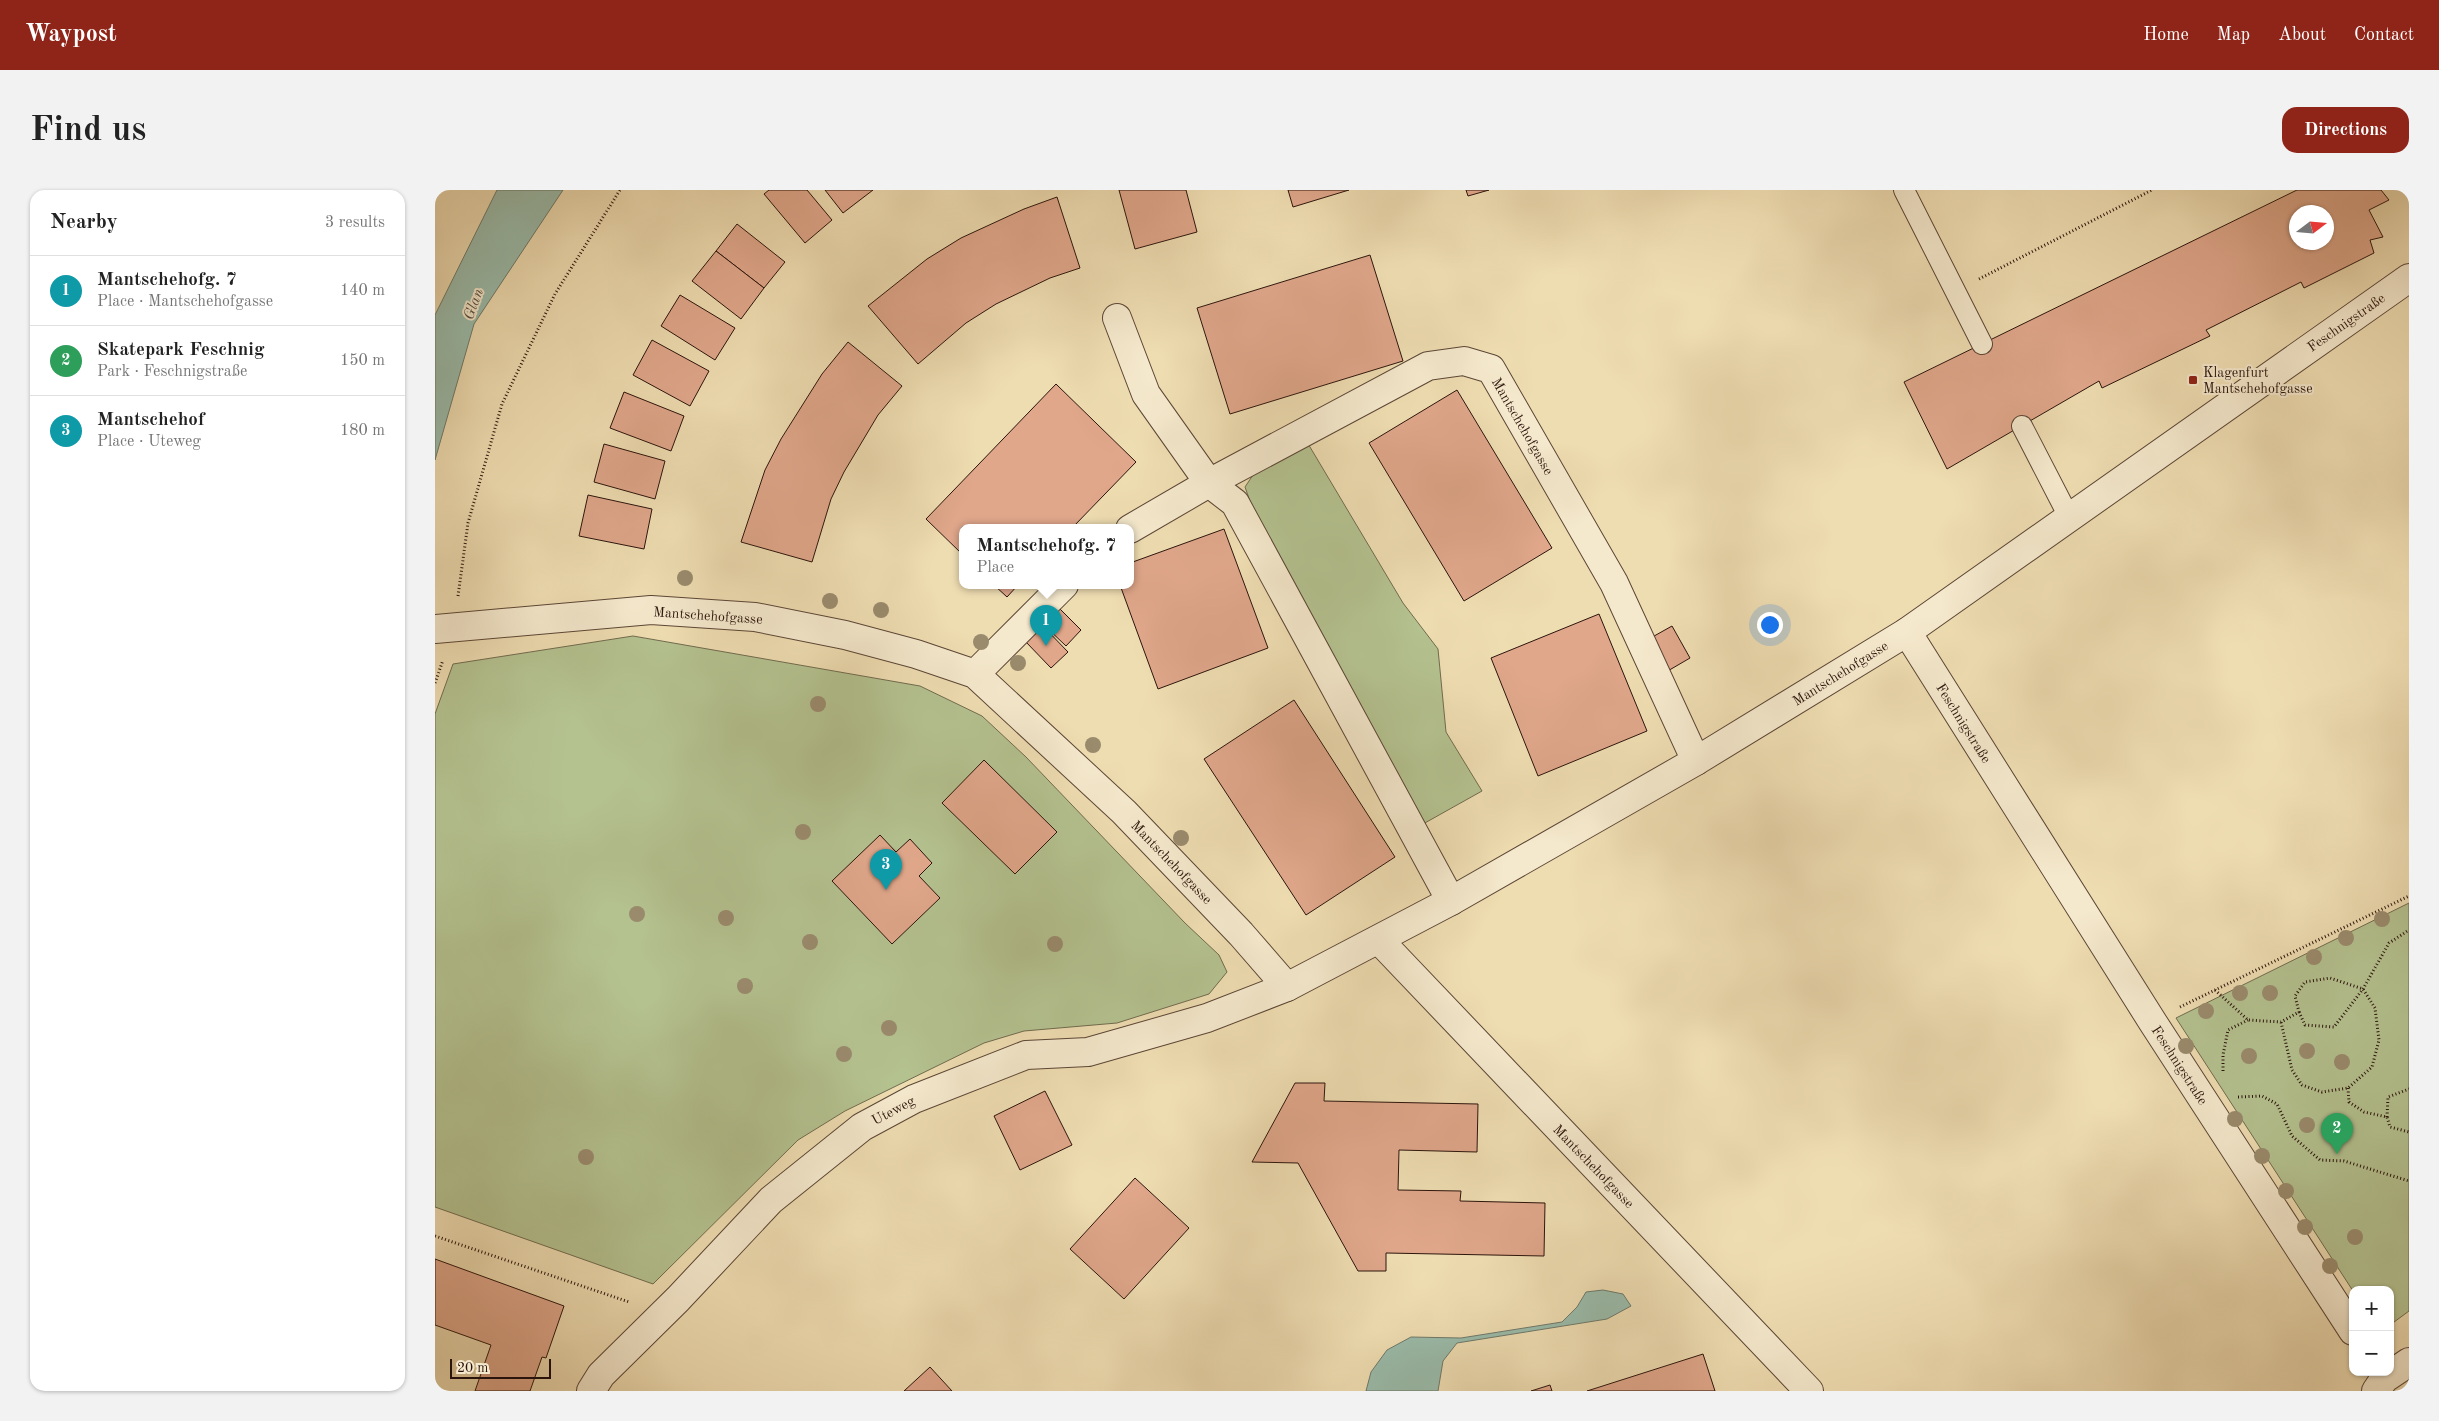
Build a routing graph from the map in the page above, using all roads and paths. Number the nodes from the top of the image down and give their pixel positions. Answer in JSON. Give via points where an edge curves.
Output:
{"nodes":[{"id":1,"x":620,"y":190,"type":"edge"},
{"id":2,"x":1904,"y":190,"type":"edge"},
{"id":3,"x":2152,"y":190,"type":"edge"},
{"id":4,"x":2143,"y":192,"type":"edge"},
{"id":5,"x":2409,"y":278,"type":"edge"},
{"id":6,"x":1955,"y":292,"type":"junction"},
{"id":7,"x":1117,"y":318,"type":"dead end"},
{"id":8,"x":1982,"y":344,"type":"dead end"},
{"id":9,"x":2022,"y":426,"type":"dead end"},
{"id":10,"x":1209,"y":483,"type":"junction"},
{"id":11,"x":2069,"y":517,"type":"junction"},
{"id":12,"x":1134,"y":527,"type":"edge"},
{"id":13,"x":1059,"y":589,"type":"edge"},
{"id":14,"x":445,"y":628,"type":"edge"},
{"id":15,"x":1907,"y":632,"type":"junction"},
{"id":16,"x":975,"y":674,"type":"junction"},
{"id":17,"x":1696,"y":761,"type":"junction"},
{"id":18,"x":2409,"y":896,"type":"edge"},
{"id":19,"x":1451,"y":901,"type":"junction"},
{"id":20,"x":2409,"y":930,"type":"edge"},
{"id":21,"x":1379,"y":940,"type":"junction"},
{"id":22,"x":1287,"y":987,"type":"junction"},
{"id":23,"x":2363,"y":989,"type":"junction"},
{"id":24,"x":2215,"y":990,"type":"junction"},
{"id":25,"x":2299,"y":1012,"type":"junction"},
{"id":26,"x":2249,"y":1020,"type":"junction"},
{"id":27,"x":2152,"y":1021,"type":"junction"},
{"id":28,"x":2281,"y":1022,"type":"junction"},
{"id":29,"x":2224,"y":1079,"type":"dead end"},
{"id":30,"x":2348,"y":1088,"type":"junction"},
{"id":31,"x":2409,"y":1089,"type":"edge"},
{"id":32,"x":2233,"y":1091,"type":"dead end"},
{"id":33,"x":2387,"y":1117,"type":"junction"},
{"id":34,"x":2409,"y":1132,"type":"edge"},
{"id":35,"x":2409,"y":1182,"type":"edge"},
{"id":36,"x":435,"y":1236,"type":"edge"},
{"id":37,"x":663,"y":1314,"type":"junction"},
{"id":38,"x":2349,"y":1325,"type":"edge"},
{"id":39,"x":2409,"y":1362,"type":"edge"},
{"id":40,"x":2380,"y":1381,"type":"edge"},
{"id":41,"x":591,"y":1391,"type":"edge"},
{"id":42,"x":1809,"y":1391,"type":"edge"}],
"edges":[{"from":1,"to":14,"type":"path","via":[[555,294],[502,404],[468,523]]},
{"from":2,"to":6,"type":"lane"},
{"from":3,"to":4,"type":"path"},
{"from":4,"to":6,"type":"path"},
{"from":5,"to":11,"type":"street","name":"Feschnigstraße"},
{"from":6,"to":8,"type":"lane"},
{"from":7,"to":10,"type":"street","via":[[1146,394]]},
{"from":9,"to":11,"type":"lane"},
{"from":10,"to":12,"type":"street","name":"Mantschehofgasse"},
{"from":10,"to":17,"type":"street","name":"Mantschehofgasse","via":[[1428,366],[1464,361],[1491,369],[1614,583]]},
{"from":10,"to":19,"type":"street","via":[[1235,503]]},
{"from":11,"to":15,"type":"street","name":"Feschnigstraße"},
{"from":13,"to":16,"type":"street"},
{"from":14,"to":16,"type":"street","name":"Mantschehofgasse","via":[[651,610],[755,617],[845,635]]},
{"from":15,"to":17,"type":"street","name":"Mantschehofgasse"},
{"from":15,"to":27,"type":"street","name":"Feschnigstraße"},
{"from":16,"to":22,"type":"street","name":"Mantschehofgasse","via":[[1124,812]]},
{"from":17,"to":19,"type":"street","name":"Mantschehofgasse"},
{"from":18,"to":24,"type":"path"},
{"from":19,"to":21,"type":"street","name":"Mantschehofgasse"},
{"from":20,"to":23,"type":"path","via":[[2389,943]]},
{"from":21,"to":22,"type":"street","name":"Mantschehofgasse"},
{"from":21,"to":42,"type":"street","name":"Mantschehofgasse"},
{"from":22,"to":37,"type":"street","name":"Uteweg","via":[[1207,1018],[1088,1052],[1026,1055],[914,1099],[861,1127],[771,1200]]},
{"from":23,"to":25,"type":"path","via":[[2334,1027],[2305,1025]]},
{"from":23,"to":25,"type":"path","via":[[2330,978],[2305,982],[2295,996]]},
{"from":23,"to":30,"type":"path","via":[[2375,1008],[2379,1040],[2372,1067]]},
{"from":24,"to":26,"type":"path"},
{"from":24,"to":27,"type":"path"},
{"from":25,"to":28,"type":"path"},
{"from":26,"to":28,"type":"path"},
{"from":26,"to":29,"type":"path","via":[[2228,1030],[2223,1055]]},
{"from":27,"to":38,"type":"street","name":"Feschnigstraße"},
{"from":28,"to":30,"type":"path","via":[[2292,1070],[2302,1085],[2323,1092]]},
{"from":30,"to":33,"type":"path","via":[[2349,1102],[2364,1112]]},
{"from":31,"to":33,"type":"path","via":[[2388,1097]]},
{"from":32,"to":35,"type":"path","via":[[2237,1096],[2261,1096],[2277,1104],[2292,1136],[2320,1160],[2345,1161]]},
{"from":33,"to":34,"type":"path","via":[[2390,1127]]},
{"from":36,"to":37,"type":"path"},
{"from":37,"to":41,"type":"street","name":"Uteweg","via":[[601,1375]]},
{"from":39,"to":40,"type":"street"}]}
